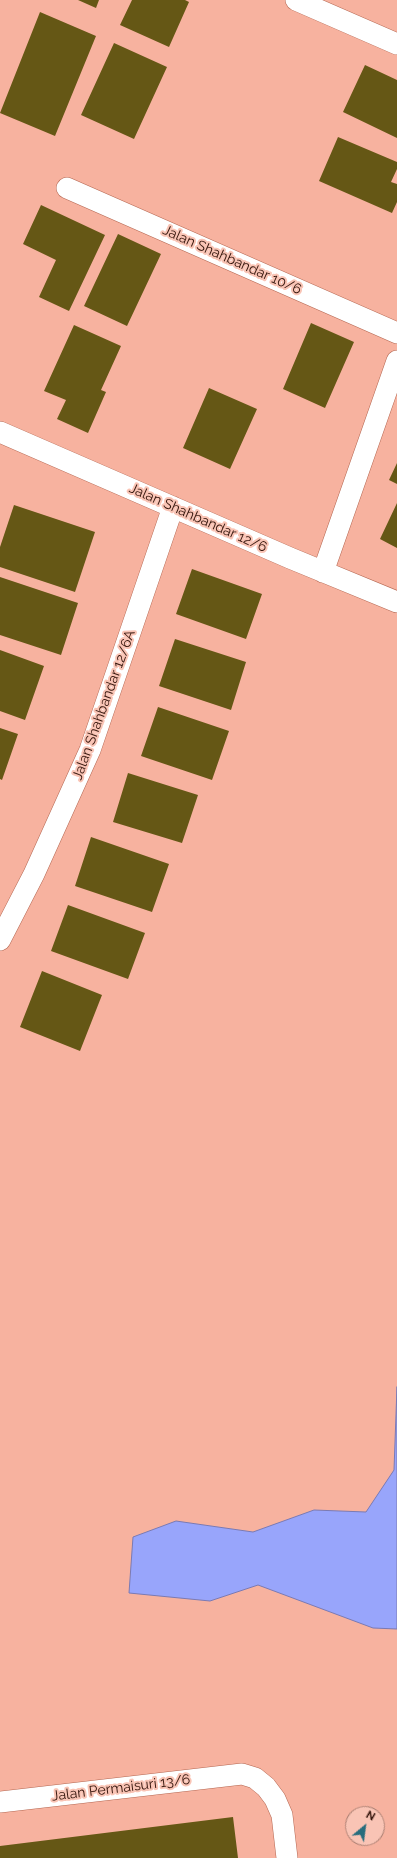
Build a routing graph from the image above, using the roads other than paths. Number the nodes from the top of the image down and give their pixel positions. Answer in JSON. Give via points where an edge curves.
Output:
{"nodes":[{"id":1,"x":296,"y":0,"type":"edge"},
{"id":2,"x":397,"y":44,"type":"edge"},
{"id":3,"x":67,"y":188,"type":"dead end"},
{"id":4,"x":397,"y":333,"type":"edge"},
{"id":5,"x":397,"y":361,"type":"edge"},
{"id":6,"x":0,"y":432,"type":"edge"},
{"id":7,"x":174,"y":507,"type":"junction"},
{"id":8,"x":323,"y":572,"type":"junction"},
{"id":9,"x":397,"y":602,"type":"edge"},
{"id":10,"x":0,"y":940,"type":"edge"},
{"id":11,"x":0,"y":1802,"type":"edge"},
{"id":12,"x":287,"y":1858,"type":"edge"}],
"edges":[{"from":1,"to":2,"type":"street"},
{"from":3,"to":4,"type":"street","name":"Jalan Shahbandar 10/6"},
{"from":5,"to":8,"type":"street"},
{"from":6,"to":7,"type":"street","name":"Jalan Shahbandar 12/6"},
{"from":7,"to":8,"type":"street","name":"Jalan Shahbandar 12/6"},
{"from":7,"to":10,"type":"street","name":"Jalan Shahbandar 12/6A","via":[[90,750],[34,874]]},
{"from":8,"to":9,"type":"street","name":"Jalan Shahbandar 12/6"},
{"from":11,"to":12,"type":"street","name":"Jalan Permaisuri 13/6","via":[[242,1774],[255,1778],[266,1786],[275,1799],[282,1815]]}]}
